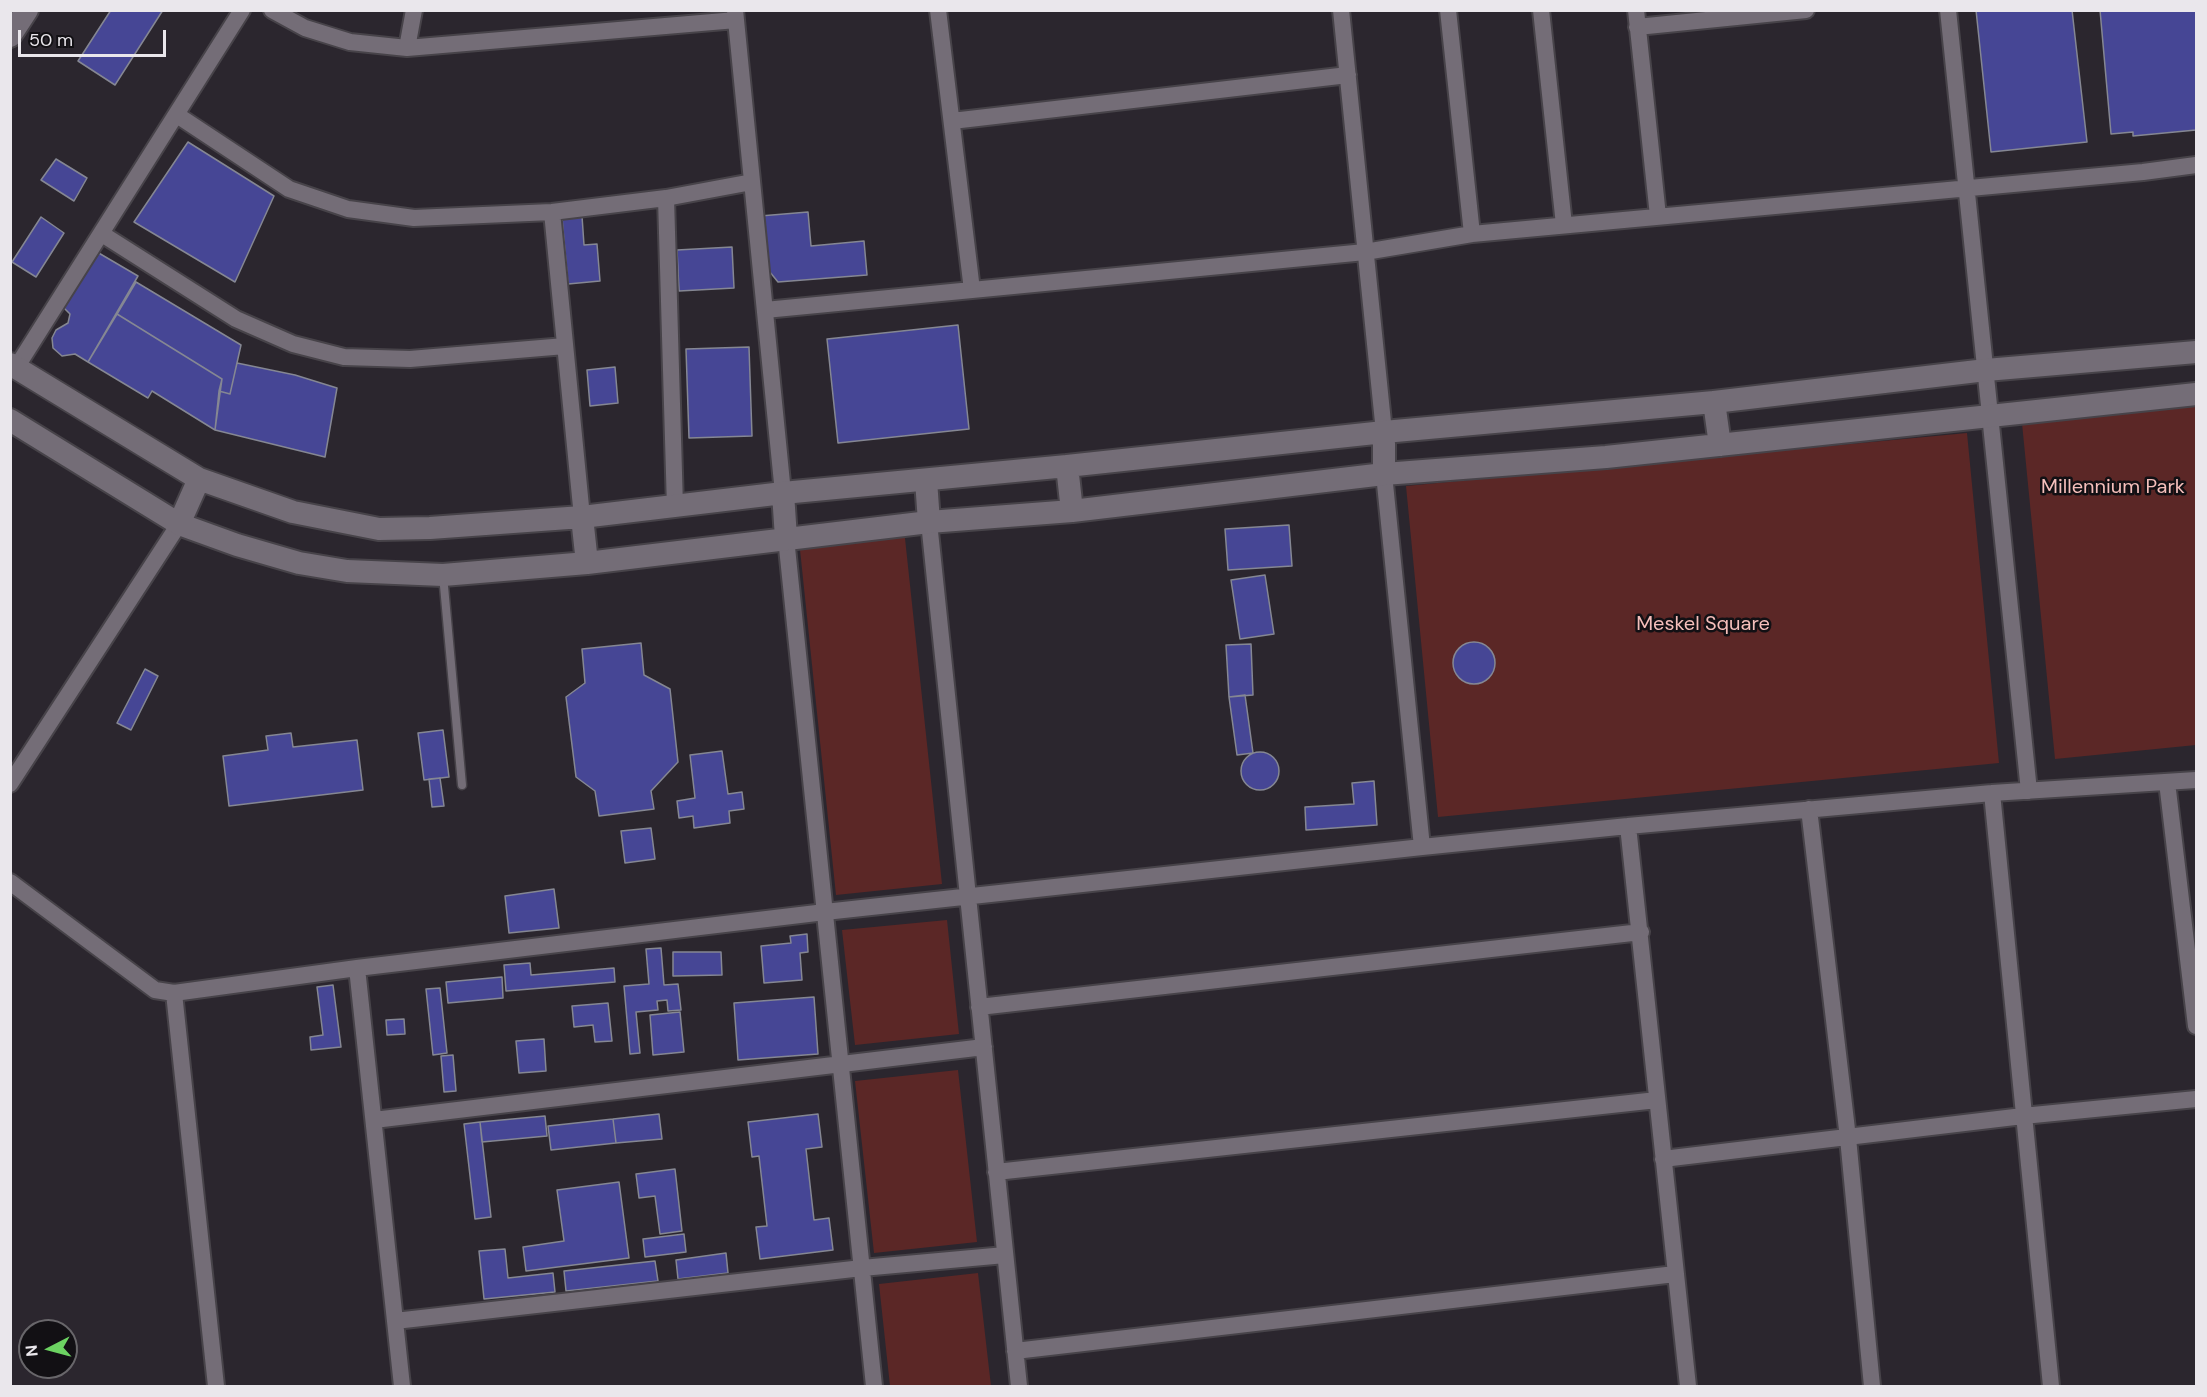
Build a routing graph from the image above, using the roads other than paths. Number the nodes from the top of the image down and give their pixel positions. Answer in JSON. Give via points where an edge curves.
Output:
{"nodes":[{"id":1,"x":27,"y":10,"type":"edge"},
{"id":2,"x":242,"y":10,"type":"edge"},
{"id":3,"x":272,"y":10,"type":"edge"},
{"id":4,"x":414,"y":10,"type":"edge"},
{"id":5,"x":939,"y":10,"type":"edge"},
{"id":6,"x":1341,"y":10,"type":"edge"},
{"id":7,"x":1448,"y":10,"type":"edge"},
{"id":8,"x":1541,"y":10,"type":"edge"},
{"id":9,"x":1806,"y":10,"type":"edge"},
{"id":10,"x":1948,"y":10,"type":"edge"},
{"id":11,"x":1782,"y":11,"type":"edge"},
{"id":12,"x":736,"y":15,"type":"edge"},
{"id":13,"x":1637,"y":19,"type":"edge"},
{"id":14,"x":10,"y":36,"type":"edge"},
{"id":15,"x":406,"y":48,"type":"junction"},
{"id":16,"x":1348,"y":75,"type":"junction"},
{"id":17,"x":177,"y":115,"type":"junction"},
{"id":18,"x":952,"y":121,"type":"junction"},
{"id":19,"x":2196,"y":165,"type":"edge"},
{"id":20,"x":752,"y":182,"type":"junction"},
{"id":21,"x":1967,"y":189,"type":"junction"},
{"id":22,"x":666,"y":198,"type":"junction"},
{"id":23,"x":552,"y":212,"type":"junction"},
{"id":24,"x":1658,"y":216,"type":"junction"},
{"id":25,"x":1564,"y":225,"type":"junction"},
{"id":26,"x":102,"y":234,"type":"junction"},
{"id":27,"x":1472,"y":234,"type":"junction"},
{"id":28,"x":1365,"y":252,"type":"junction"},
{"id":29,"x":972,"y":290,"type":"junction"},
{"id":30,"x":765,"y":310,"type":"junction"},
{"id":31,"x":565,"y":346,"type":"junction"},
{"id":32,"x":2196,"y":352,"type":"edge"},
{"id":33,"x":12,"y":369,"type":"edge"},
{"id":34,"x":1986,"y":370,"type":"junction"},
{"id":35,"x":2196,"y":394,"type":"edge"},
{"id":36,"x":1714,"y":402,"type":"junction"},
{"id":37,"x":1990,"y":415,"type":"junction"},
{"id":38,"x":10,"y":420,"type":"edge"},
{"id":39,"x":1384,"y":432,"type":"junction"},
{"id":40,"x":1720,"y":445,"type":"junction"},
{"id":41,"x":1067,"y":466,"type":"junction"},
{"id":42,"x":1384,"y":474,"type":"junction"},
{"id":43,"x":199,"y":480,"type":"junction"},
{"id":44,"x":926,"y":480,"type":"junction"},
{"id":45,"x":783,"y":493,"type":"junction"},
{"id":46,"x":675,"y":507,"type":"junction"},
{"id":47,"x":1072,"y":511,"type":"junction"},
{"id":48,"x":582,"y":517,"type":"junction"},
{"id":49,"x":929,"y":522,"type":"junction"},
{"id":50,"x":179,"y":524,"type":"junction"},
{"id":51,"x":786,"y":538,"type":"junction"},
{"id":52,"x":587,"y":563,"type":"junction"},
{"id":53,"x":443,"y":575,"type":"junction"},
{"id":54,"x":2196,"y":780,"type":"edge"},
{"id":55,"x":2167,"y":782,"type":"junction"},
{"id":56,"x":10,"y":784,"type":"edge"},
{"id":57,"x":462,"y":785,"type":"dead end"},
{"id":58,"x":2029,"y":791,"type":"junction"},
{"id":59,"x":1992,"y":793,"type":"junction"},
{"id":60,"x":1809,"y":810,"type":"junction"},
{"id":61,"x":1628,"y":826,"type":"junction"},
{"id":62,"x":1422,"y":847,"type":"junction"},
{"id":63,"x":10,"y":882,"type":"edge"},
{"id":64,"x":968,"y":896,"type":"junction"},
{"id":65,"x":825,"y":912,"type":"junction"},
{"id":66,"x":1641,"y":932,"type":"junction"},
{"id":67,"x":357,"y":968,"type":"junction"},
{"id":68,"x":174,"y":993,"type":"junction"},
{"id":69,"x":980,"y":1008,"type":"junction"},
{"id":70,"x":2196,"y":1026,"type":"edge"},
{"id":71,"x":984,"y":1047,"type":"junction"},
{"id":72,"x":841,"y":1064,"type":"junction"},
{"id":73,"x":2196,"y":1099,"type":"edge"},
{"id":74,"x":1657,"y":1100,"type":"junction"},
{"id":75,"x":2023,"y":1116,"type":"junction"},
{"id":76,"x":374,"y":1120,"type":"junction"},
{"id":77,"x":1848,"y":1138,"type":"junction"},
{"id":78,"x":1663,"y":1159,"type":"junction"},
{"id":79,"x":996,"y":1172,"type":"junction"},
{"id":80,"x":1005,"y":1255,"type":"junction"},
{"id":81,"x":862,"y":1268,"type":"junction"},
{"id":82,"x":1675,"y":1274,"type":"junction"},
{"id":83,"x":395,"y":1321,"type":"junction"},
{"id":84,"x":1015,"y":1351,"type":"junction"},
{"id":85,"x":216,"y":1386,"type":"edge"},
{"id":86,"x":402,"y":1386,"type":"edge"},
{"id":87,"x":874,"y":1386,"type":"edge"},
{"id":88,"x":1018,"y":1386,"type":"edge"},
{"id":89,"x":1688,"y":1386,"type":"edge"},
{"id":90,"x":1872,"y":1386,"type":"edge"},
{"id":91,"x":2050,"y":1386,"type":"edge"}],
"edges":[{"from":1,"to":14,"type":"street"},
{"from":2,"to":17,"type":"street"},
{"from":3,"to":15,"type":"street","via":[[305,28],[350,42]]},
{"from":4,"to":15,"type":"street"},
{"from":5,"to":18,"type":"street"},
{"from":6,"to":16,"type":"street"},
{"from":7,"to":27,"type":"street"},
{"from":8,"to":25,"type":"street"},
{"from":9,"to":11,"type":"street"},
{"from":10,"to":21,"type":"street"},
{"from":11,"to":13,"type":"street"},
{"from":12,"to":15,"type":"street"},
{"from":12,"to":20,"type":"street"},
{"from":13,"to":24,"type":"street"},
{"from":16,"to":18,"type":"street"},
{"from":16,"to":28,"type":"street"},
{"from":17,"to":23,"type":"street","via":[[289,189],[348,209],[414,218]]},
{"from":17,"to":26,"type":"street"},
{"from":18,"to":29,"type":"street"},
{"from":19,"to":21,"type":"street"},
{"from":20,"to":22,"type":"street"},
{"from":20,"to":30,"type":"street"},
{"from":21,"to":24,"type":"street"},
{"from":21,"to":34,"type":"street"},
{"from":22,"to":23,"type":"street"},
{"from":22,"to":46,"type":"street"},
{"from":23,"to":31,"type":"street"},
{"from":24,"to":25,"type":"street"},
{"from":25,"to":27,"type":"street"},
{"from":26,"to":31,"type":"street","via":[[236,319],[293,344],[344,357],[410,359]]},
{"from":26,"to":33,"type":"street"},
{"from":27,"to":28,"type":"street"},
{"from":28,"to":29,"type":"street"},
{"from":28,"to":39,"type":"street"},
{"from":29,"to":30,"type":"street"},
{"from":30,"to":45,"type":"street"},
{"from":31,"to":48,"type":"street"},
{"from":32,"to":34,"type":"street"},
{"from":33,"to":43,"type":"street"},
{"from":34,"to":36,"type":"street"},
{"from":34,"to":37,"type":"street"},
{"from":35,"to":37,"type":"street"},
{"from":36,"to":39,"type":"street"},
{"from":36,"to":40,"type":"street"},
{"from":37,"to":40,"type":"street"},
{"from":37,"to":58,"type":"street"},
{"from":38,"to":50,"type":"street"},
{"from":39,"to":41,"type":"street"},
{"from":39,"to":42,"type":"street"},
{"from":40,"to":42,"type":"street"},
{"from":41,"to":44,"type":"street"},
{"from":41,"to":47,"type":"street"},
{"from":42,"to":47,"type":"street"},
{"from":42,"to":62,"type":"street"},
{"from":43,"to":48,"type":"street","via":[[292,512],[379,529]]},
{"from":43,"to":50,"type":"street"},
{"from":44,"to":45,"type":"street"},
{"from":44,"to":49,"type":"street"},
{"from":45,"to":46,"type":"street"},
{"from":45,"to":51,"type":"street"},
{"from":46,"to":48,"type":"street"},
{"from":47,"to":49,"type":"street"},
{"from":48,"to":52,"type":"street"},
{"from":49,"to":51,"type":"street"},
{"from":49,"to":64,"type":"street"},
{"from":50,"to":53,"type":"street","via":[[299,563],[347,571]]},
{"from":50,"to":56,"type":"street"},
{"from":51,"to":52,"type":"street"},
{"from":51,"to":65,"type":"street"},
{"from":52,"to":53,"type":"street"},
{"from":53,"to":57,"type":"lane"},
{"from":54,"to":55,"type":"street"},
{"from":55,"to":58,"type":"street"},
{"from":55,"to":70,"type":"street"},
{"from":58,"to":59,"type":"street"},
{"from":59,"to":60,"type":"street"},
{"from":59,"to":75,"type":"street"},
{"from":60,"to":61,"type":"street"},
{"from":60,"to":77,"type":"street"},
{"from":61,"to":62,"type":"street"},
{"from":61,"to":66,"type":"street"},
{"from":62,"to":64,"type":"street"},
{"from":63,"to":68,"type":"street","via":[[155,990]]},
{"from":64,"to":65,"type":"street"},
{"from":64,"to":69,"type":"street"},
{"from":65,"to":67,"type":"street"},
{"from":65,"to":72,"type":"street"},
{"from":66,"to":69,"type":"street"},
{"from":66,"to":74,"type":"street"},
{"from":67,"to":68,"type":"street"},
{"from":67,"to":76,"type":"street"},
{"from":68,"to":85,"type":"street"},
{"from":69,"to":71,"type":"street"},
{"from":71,"to":72,"type":"street"},
{"from":71,"to":79,"type":"street"},
{"from":72,"to":76,"type":"street"},
{"from":72,"to":81,"type":"street"},
{"from":73,"to":75,"type":"street"},
{"from":74,"to":78,"type":"street"},
{"from":74,"to":79,"type":"street"},
{"from":75,"to":77,"type":"street"},
{"from":75,"to":91,"type":"street"},
{"from":76,"to":83,"type":"street"},
{"from":77,"to":78,"type":"street"},
{"from":77,"to":90,"type":"street"},
{"from":78,"to":82,"type":"street"},
{"from":79,"to":80,"type":"street"},
{"from":80,"to":81,"type":"street"},
{"from":80,"to":84,"type":"street"},
{"from":81,"to":83,"type":"street"},
{"from":81,"to":87,"type":"street"},
{"from":82,"to":84,"type":"street"},
{"from":82,"to":89,"type":"street"},
{"from":83,"to":86,"type":"street"},
{"from":84,"to":88,"type":"street"}]}
